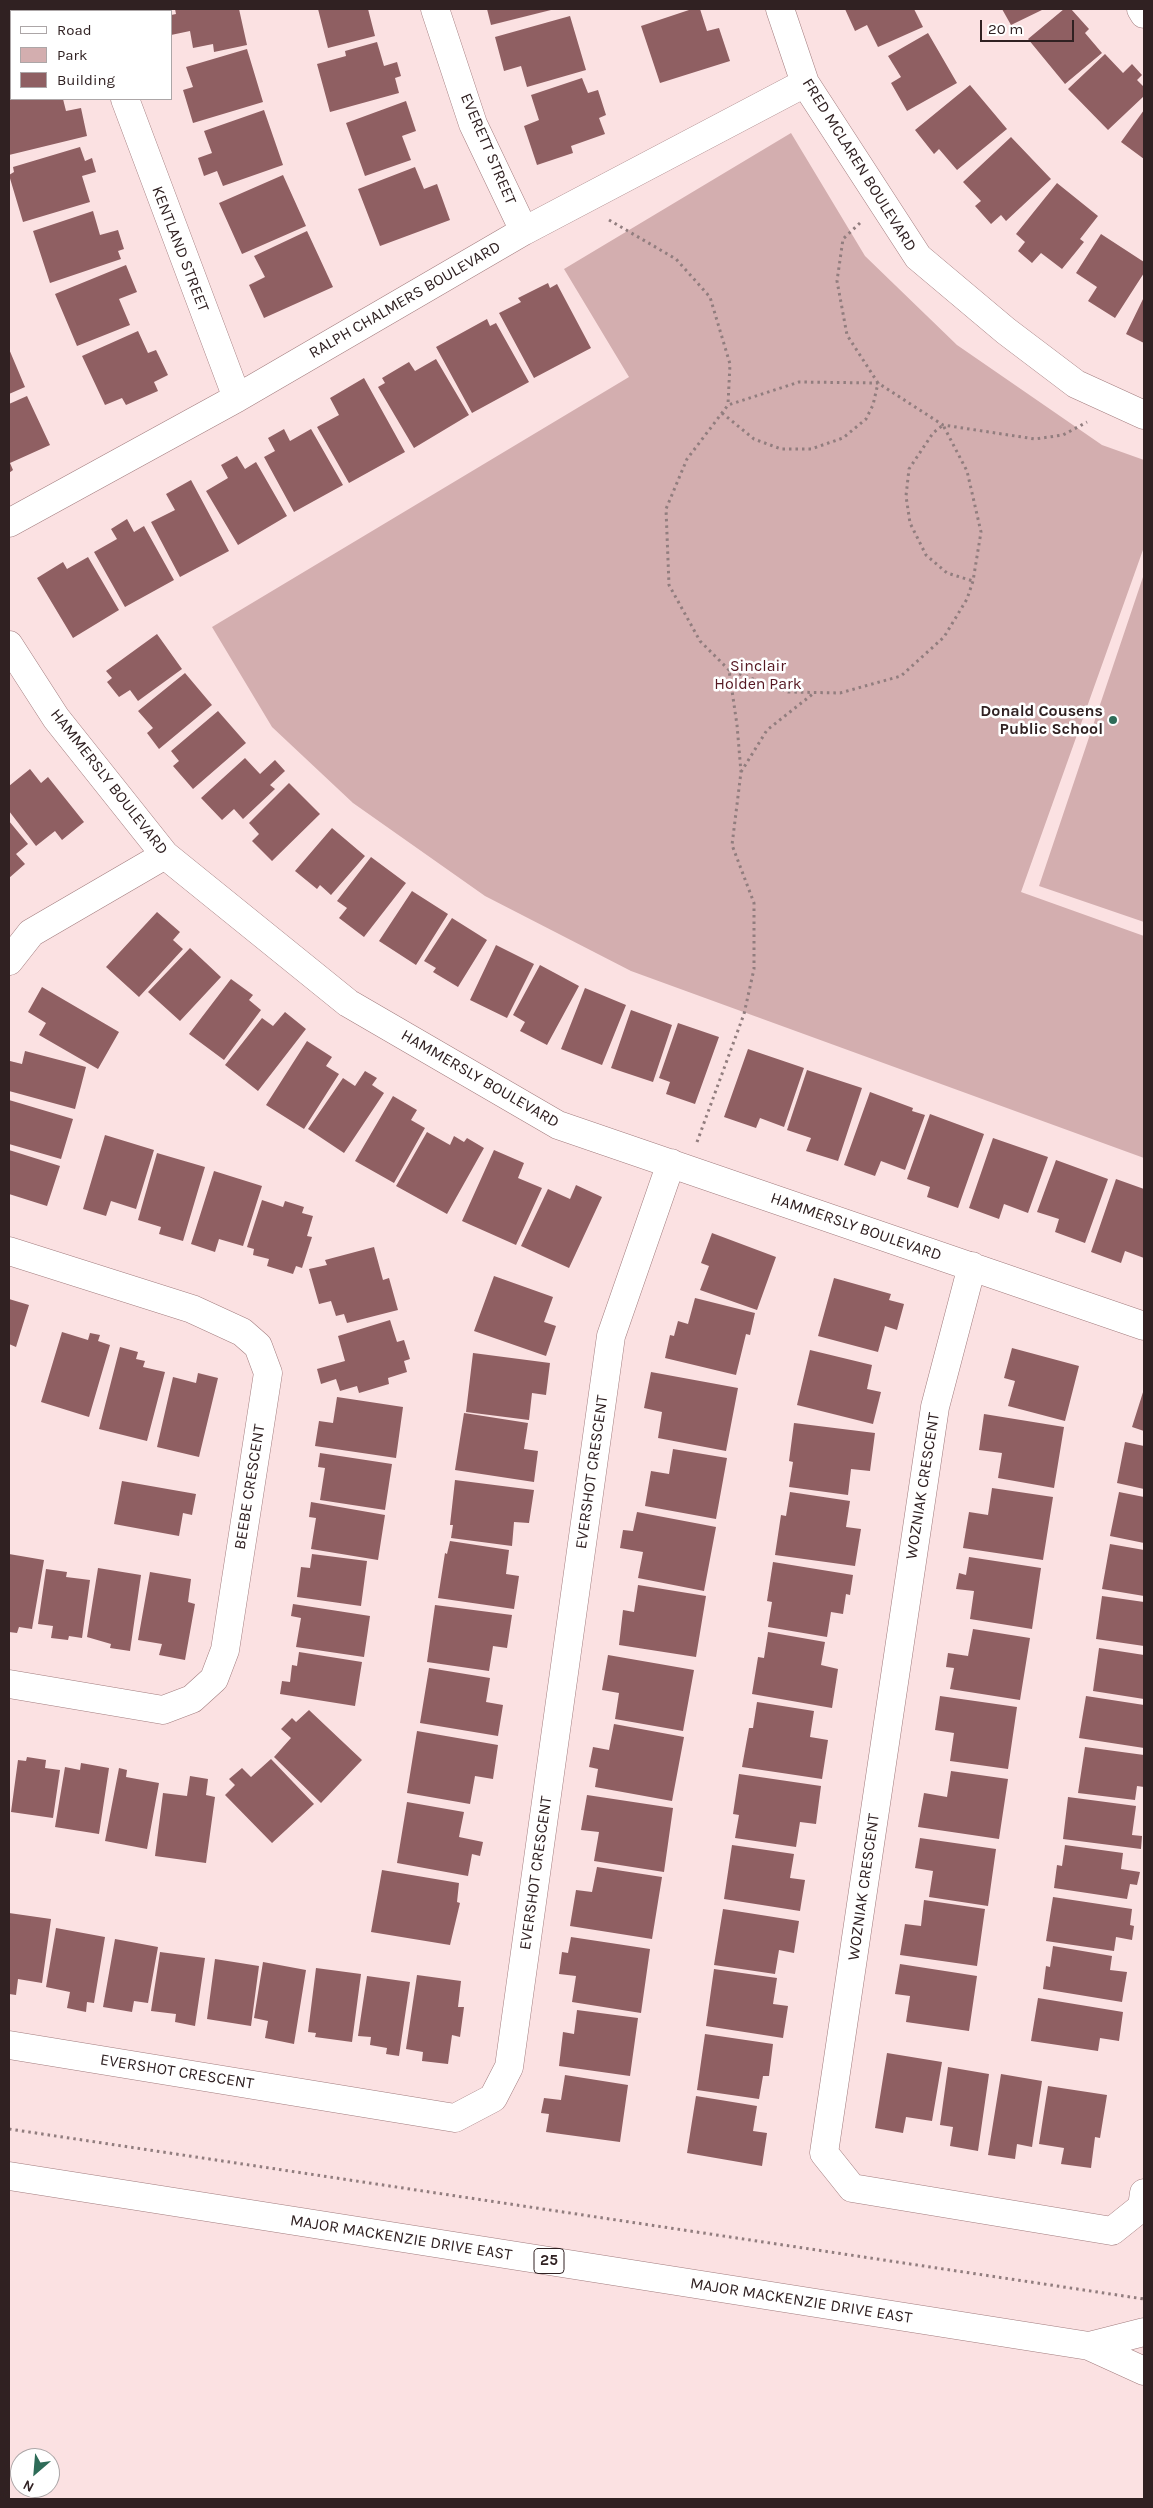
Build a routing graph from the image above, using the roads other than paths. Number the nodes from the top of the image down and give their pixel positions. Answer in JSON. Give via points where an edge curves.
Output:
{"nodes":[{"id":1,"x":436,"y":9,"type":"edge"},
{"id":2,"x":780,"y":9,"type":"edge"},
{"id":3,"x":1141,"y":9,"type":"edge"},
{"id":4,"x":1144,"y":14,"type":"edge"},
{"id":5,"x":804,"y":83,"type":"junction"},
{"id":6,"x":125,"y":100,"type":"edge"},
{"id":7,"x":524,"y":231,"type":"junction"},
{"id":8,"x":237,"y":398,"type":"junction"},
{"id":9,"x":1132,"y":410,"type":"edge"},
{"id":10,"x":9,"y":523,"type":"edge"},
{"id":11,"x":9,"y":645,"type":"edge"},
{"id":12,"x":165,"y":855,"type":"junction"},
{"id":13,"x":9,"y":961,"type":"edge"},
{"id":14,"x":679,"y":1166,"type":"junction"},
{"id":15,"x":9,"y":1251,"type":"edge"},
{"id":16,"x":972,"y":1266,"type":"junction"},
{"id":17,"x":1144,"y":1326,"type":"edge"},
{"id":18,"x":9,"y":1684,"type":"edge"},
{"id":19,"x":9,"y":2045,"type":"edge"},
{"id":20,"x":9,"y":2176,"type":"edge"},
{"id":21,"x":1144,"y":2193,"type":"edge"},
{"id":22,"x":1144,"y":2332,"type":"edge"},
{"id":23,"x":1089,"y":2346,"type":"junction"},
{"id":24,"x":1144,"y":2372,"type":"edge"}],
"edges":[{"from":1,"to":7,"type":"street","name":"EVERETT STREET","via":[[473,124]]},
{"from":2,"to":5,"type":"street","name":"FRED MCLAREN BOULEVARD"},
{"from":3,"to":4,"type":"street"},
{"from":5,"to":7,"type":"street","name":"RALPH CHALMERS BOULEVARD"},
{"from":5,"to":9,"type":"street","name":"FRED MCLAREN BOULEVARD","via":[[918,257],[1006,331],[1076,384]]},
{"from":6,"to":8,"type":"street","name":"KENTLAND STREET"},
{"from":7,"to":8,"type":"street","name":"RALPH CHALMERS BOULEVARD"},
{"from":8,"to":10,"type":"street","name":"RALPH CHALMERS BOULEVARD"},
{"from":11,"to":12,"type":"street","name":"HAMMERSLY BOULEVARD","via":[[56,718]]},
{"from":12,"to":13,"type":"street","via":[[31,933]]},
{"from":12,"to":14,"type":"street","name":"HAMMERSLY BOULEVARD","via":[[348,1003],[558,1125]]},
{"from":14,"to":16,"type":"street","name":"HAMMERSLY BOULEVARD"},
{"from":14,"to":19,"type":"street","name":"EVERSHOT CRESCENT","via":[[611,1336],[509,2067],[493,2098],[455,2118]]},
{"from":15,"to":18,"type":"street","name":"BEEBE CRESCENT","via":[[192,1309],[242,1332],[258,1346],[268,1373],[225,1650],[214,1680],[192,1699],[163,1710]]},
{"from":16,"to":17,"type":"street","name":"HAMMERSLY BOULEVARD"},
{"from":16,"to":21,"type":"street","name":"WOZNIAK CRESCENT","via":[[935,1407],[824,2153],[852,2188],[1112,2231],[1142,2207]]},
{"from":20,"to":23,"type":"street","name":"MAJOR MACKENZIE DRIVE EAST","number":"25"},
{"from":22,"to":23,"type":"street","name":"MAJOR MACKENZIE DRIVE EAST","number":"25"},
{"from":23,"to":24,"type":"street","name":"MAJOR MACKENZIE DRIVE EAST","number":"25"}]}
